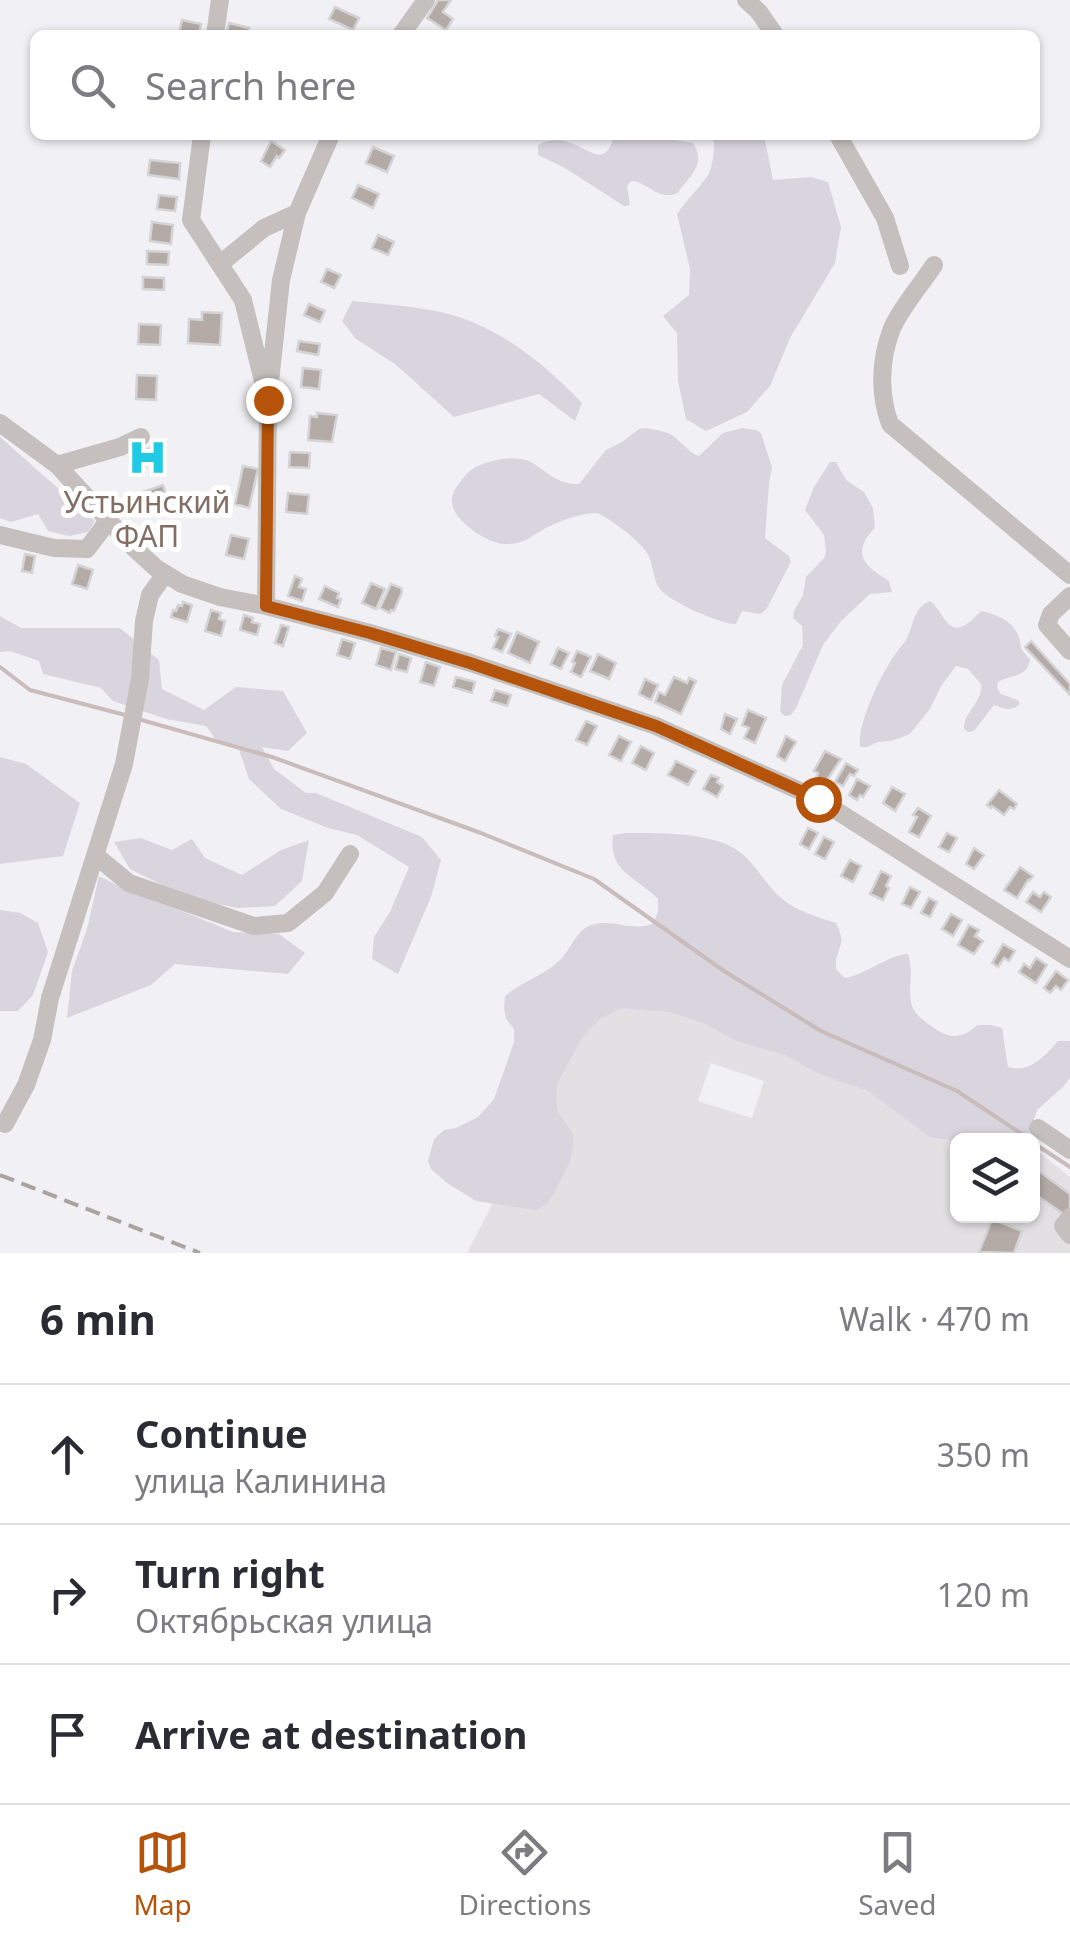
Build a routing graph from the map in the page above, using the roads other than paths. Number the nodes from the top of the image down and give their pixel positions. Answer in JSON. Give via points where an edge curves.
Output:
{"nodes":[{"id":1,"x":220,"y":0,"type":"edge"},
{"id":2,"x":426,"y":0,"type":"edge"},
{"id":3,"x":746,"y":0,"type":"edge"},
{"id":4,"x":216,"y":30,"type":"edge"},
{"id":5,"x":405,"y":30,"type":"edge"},
{"id":6,"x":772,"y":30,"type":"edge"},
{"id":7,"x":201,"y":140,"type":"edge"},
{"id":8,"x":329,"y":140,"type":"edge"},
{"id":9,"x":841,"y":140,"type":"edge"},
{"id":10,"x":297,"y":213,"type":"junction"},
{"id":11,"x":220,"y":264,"type":"junction"},
{"id":12,"x":934,"y":265,"type":"dead end"},
{"id":13,"x":900,"y":266,"type":"dead end"},
{"id":14,"x":268,"y":400,"type":"junction"},
{"id":15,"x":0,"y":423,"type":"edge"},
{"id":16,"x":142,"y":437,"type":"dead end"},
{"id":17,"x":56,"y":465,"type":"junction"},
{"id":18,"x":108,"y":521,"type":"junction"},
{"id":19,"x":0,"y":535,"type":"edge"},
{"id":20,"x":165,"y":574,"type":"junction"},
{"id":21,"x":1070,"y":575,"type":"edge"},
{"id":22,"x":1070,"y":596,"type":"edge"},
{"id":23,"x":266,"y":606,"type":"junction"},
{"id":24,"x":1070,"y":651,"type":"edge"},
{"id":25,"x":96,"y":854,"type":"junction"},
{"id":26,"x":350,"y":854,"type":"dead end"},
{"id":27,"x":1070,"y":959,"type":"edge"},
{"id":28,"x":5,"y":1124,"type":"dead end"},
{"id":29,"x":1038,"y":1128,"type":"dead end"},
{"id":30,"x":1070,"y":1150,"type":"edge"},
{"id":31,"x":1070,"y":1217,"type":"edge"},
{"id":32,"x":1070,"y":1235,"type":"edge"}],
"edges":[{"from":1,"to":4,"type":"street"},
{"from":2,"to":5,"type":"street"},
{"from":3,"to":6,"type":"street"},
{"from":7,"to":11,"type":"street","via":[[191,220]]},
{"from":8,"to":10,"type":"street"},
{"from":9,"to":13,"type":"street","via":[[884,218]]},
{"from":10,"to":11,"type":"street","via":[[264,228]]},
{"from":10,"to":14,"type":"street","via":[[281,280]]},
{"from":11,"to":14,"type":"street","via":[[243,300]]},
{"from":12,"to":21,"type":"street","via":[[892,328],[882,368],[890,424]]},
{"from":14,"to":23,"type":"street"},
{"from":15,"to":17,"type":"street"},
{"from":16,"to":17,"type":"street"},
{"from":17,"to":18,"type":"street"},
{"from":18,"to":19,"type":"street","via":[[87,548]]},
{"from":18,"to":20,"type":"street"},
{"from":20,"to":23,"type":"street","via":[[220,598]]},
{"from":20,"to":25,"type":"street","via":[[150,595],[124,764]]},
{"from":22,"to":24,"type":"street","via":[[1047,625]]},
{"from":23,"to":27,"type":"street","via":[[470,663],[656,726],[818,799]]},
{"from":25,"to":26,"type":"street","via":[[130,883],[254,926],[288,924],[326,894]]},
{"from":25,"to":28,"type":"street","via":[[42,1040]]},
{"from":29,"to":30,"type":"street"},
{"from":31,"to":32,"type":"street","via":[[1063,1226]]}]}
